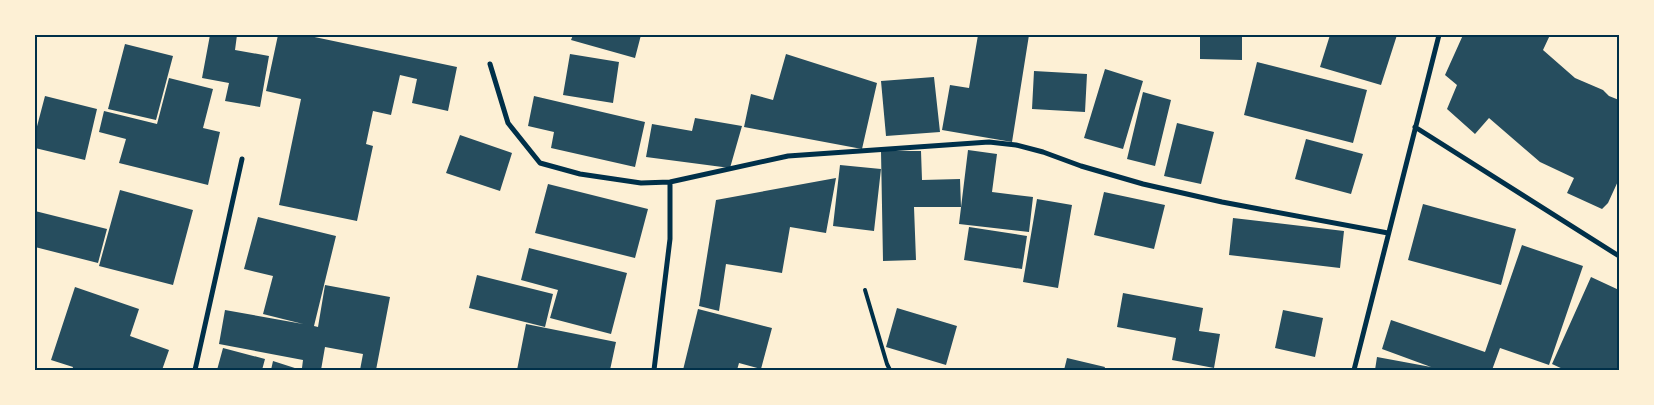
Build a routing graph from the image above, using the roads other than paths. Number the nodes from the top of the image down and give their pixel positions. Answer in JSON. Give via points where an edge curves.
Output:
{"nodes":[{"id":1,"x":1439,"y":35,"type":"edge"},
{"id":2,"x":490,"y":64,"type":"dead end"},
{"id":3,"x":1415,"y":127,"type":"junction"},
{"id":4,"x":242,"y":159,"type":"dead end"},
{"id":5,"x":670,"y":182,"type":"junction"},
{"id":6,"x":1388,"y":232,"type":"junction"},
{"id":7,"x":1619,"y":256,"type":"edge"},
{"id":8,"x":865,"y":290,"type":"dead end"},
{"id":9,"x":195,"y":370,"type":"edge"},
{"id":10,"x":654,"y":370,"type":"edge"},
{"id":11,"x":890,"y":370,"type":"edge"},
{"id":12,"x":1354,"y":370,"type":"edge"}],
"edges":[{"from":1,"to":3,"type":"street"},
{"from":2,"to":5,"type":"street","via":[[508,123],[540,163],[580,174],[641,183]]},
{"from":3,"to":6,"type":"street"},
{"from":3,"to":7,"type":"street"},
{"from":4,"to":9,"type":"street"},
{"from":5,"to":6,"type":"street","via":[[788,156],[989,142],[1016,145],[1152,186],[1222,202]]},
{"from":5,"to":10,"type":"street","via":[[670,239]]},
{"from":6,"to":12,"type":"street"},
{"from":8,"to":11,"type":"lane"}]}
